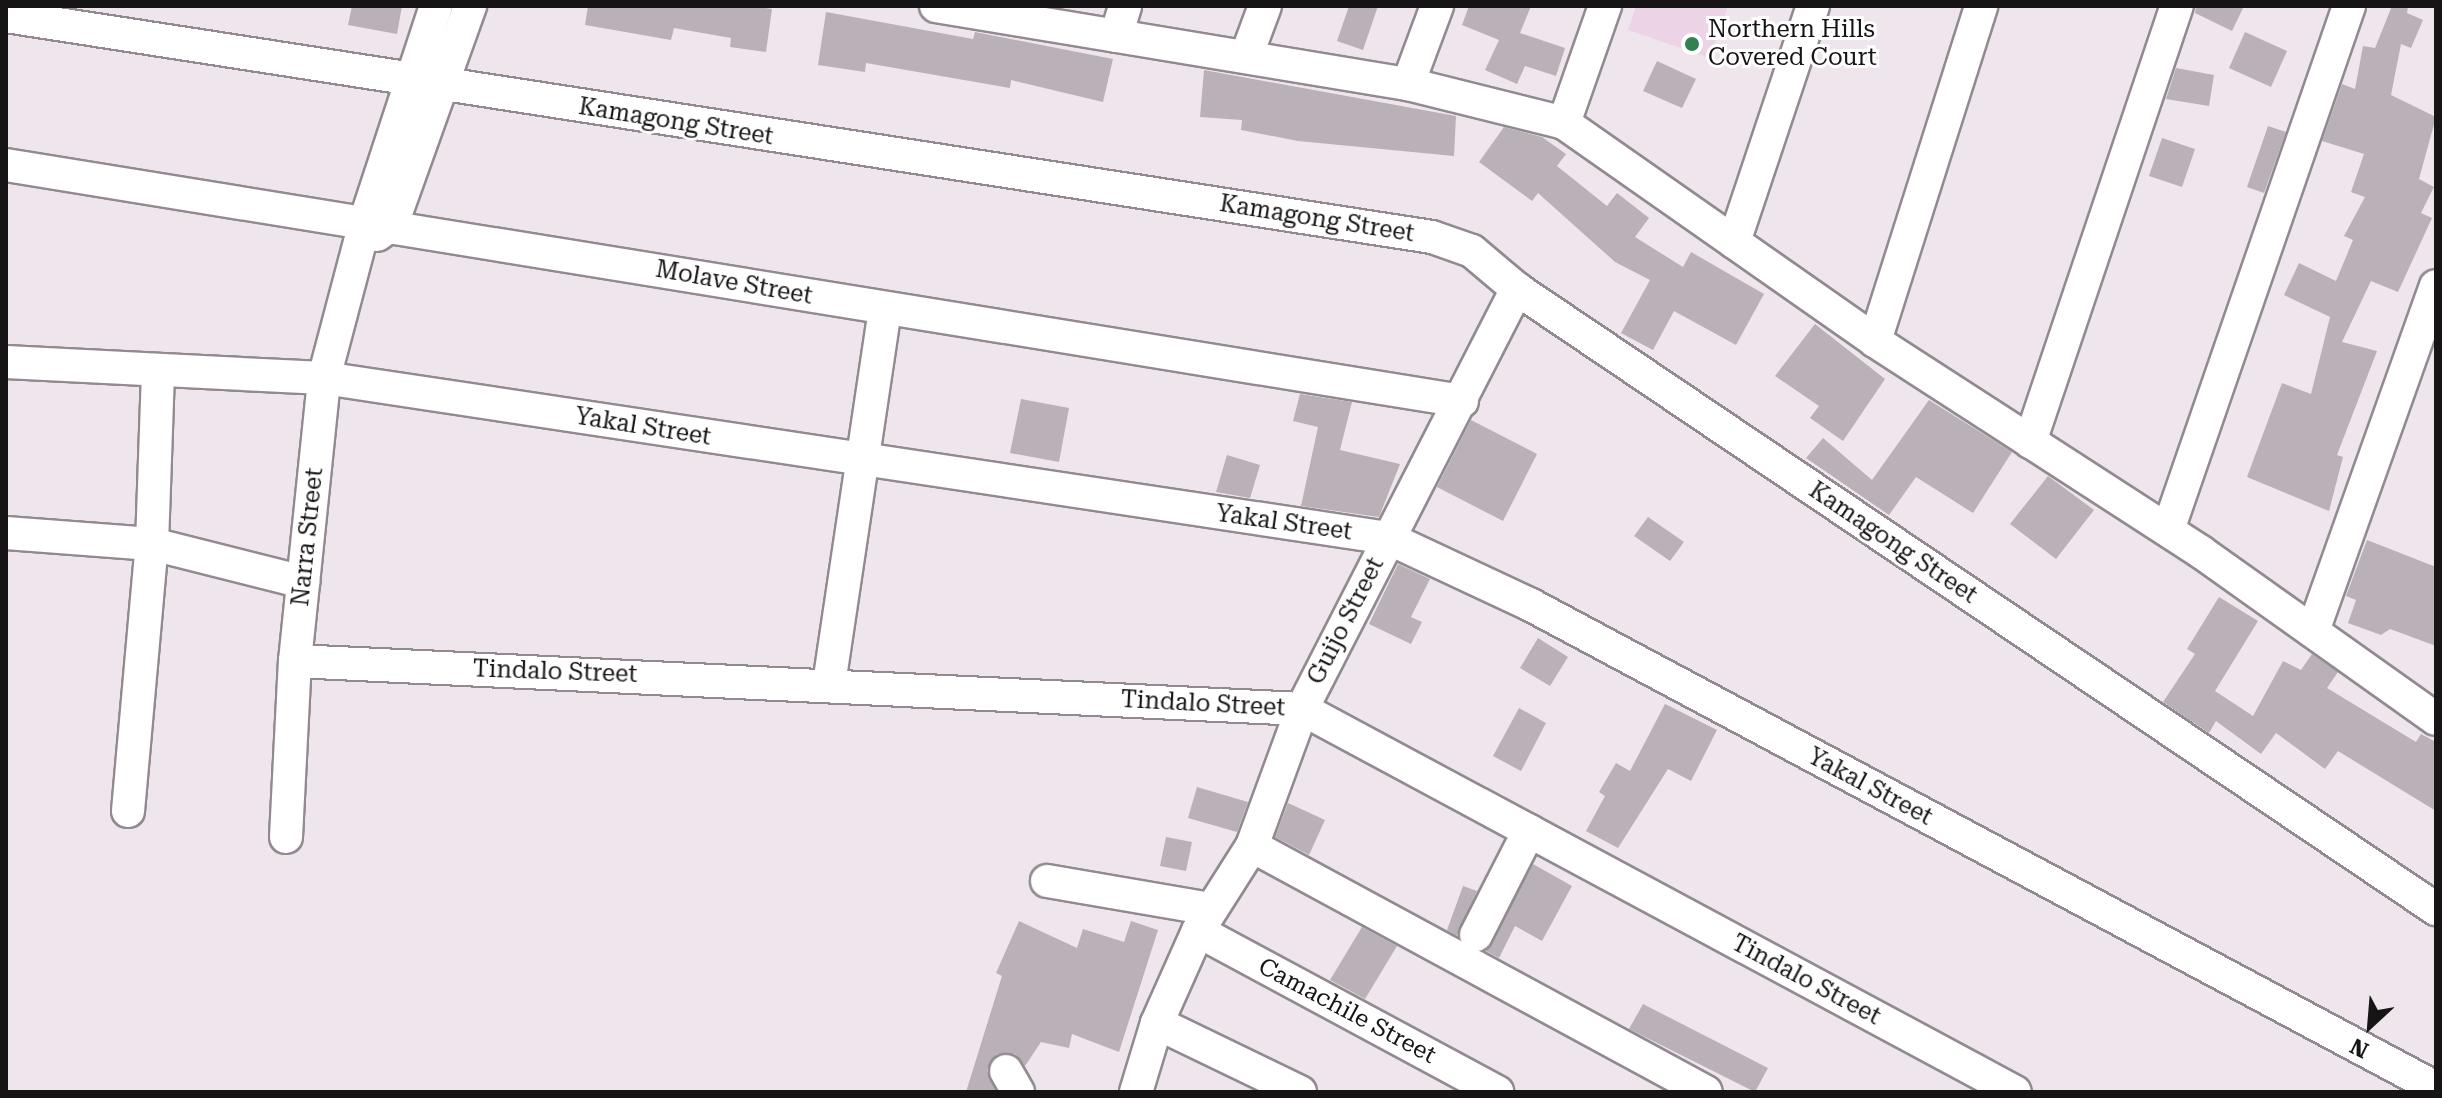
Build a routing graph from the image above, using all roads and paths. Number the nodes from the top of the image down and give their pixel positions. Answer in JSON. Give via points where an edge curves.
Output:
{"nodes":[{"id":1,"x":436,"y":6,"type":"edge"},
{"id":2,"x":470,"y":6,"type":"edge"},
{"id":3,"x":936,"y":6,"type":"edge"},
{"id":4,"x":1265,"y":6,"type":"edge"},
{"id":5,"x":1437,"y":6,"type":"edge"},
{"id":6,"x":1605,"y":6,"type":"edge"},
{"id":7,"x":1813,"y":6,"type":"edge"},
{"id":8,"x":1981,"y":6,"type":"edge"},
{"id":9,"x":2177,"y":6,"type":"edge"},
{"id":10,"x":2349,"y":6,"type":"edge"},
{"id":11,"x":6,"y":16,"type":"edge"},
{"id":12,"x":1120,"y":21,"type":"edge"},
{"id":13,"x":1246,"y":57,"type":"junction"},
{"id":14,"x":427,"y":84,"type":"junction"},
{"id":15,"x":1408,"y":84,"type":"junction"},
{"id":16,"x":1564,"y":123,"type":"junction"},
{"id":17,"x":6,"y":165,"type":"edge"},
{"id":18,"x":374,"y":229,"type":"junction"},
{"id":19,"x":1734,"y":242,"type":"junction"},
{"id":20,"x":2436,"y":286,"type":"edge"},
{"id":21,"x":1517,"y":289,"type":"junction"},
{"id":22,"x":885,"y":309,"type":"junction"},
{"id":23,"x":1875,"y":341,"type":"junction"},
{"id":24,"x":6,"y":362,"type":"edge"},
{"id":25,"x":158,"y":370,"type":"junction"},
{"id":26,"x":324,"y":378,"type":"junction"},
{"id":27,"x":1462,"y":401,"type":"junction"},
{"id":28,"x":2030,"y":442,"type":"junction"},
{"id":29,"x":863,"y":461,"type":"junction"},
{"id":30,"x":2168,"y":530,"type":"junction"},
{"id":31,"x":6,"y":533,"type":"edge"},
{"id":32,"x":1388,"y":538,"type":"junction"},
{"id":33,"x":152,"y":544,"type":"junction"},
{"id":34,"x":303,"y":582,"type":"junction"},
{"id":35,"x":2313,"y":631,"type":"junction"},
{"id":36,"x":295,"y":661,"type":"junction"},
{"id":37,"x":829,"y":684,"type":"junction"},
{"id":38,"x":1302,"y":709,"type":"junction"},
{"id":39,"x":2436,"y":719,"type":"edge"},
{"id":40,"x":128,"y":811,"type":"dead end"},
{"id":41,"x":1529,"y":831,"type":"junction"},
{"id":42,"x":286,"y":837,"type":"dead end"},
{"id":43,"x":1252,"y":846,"type":"junction"},
{"id":44,"x":1047,"y":881,"type":"dead end"},
{"id":45,"x":2436,"y":909,"type":"edge"},
{"id":46,"x":1204,"y":920,"type":"junction"},
{"id":47,"x":1476,"y":935,"type":"dead end"},
{"id":48,"x":1157,"y":1023,"type":"junction"},
{"id":49,"x":1254,"y":1080,"type":"edge"},
{"id":50,"x":2436,"y":1088,"type":"edge"},
{"id":51,"x":1136,"y":1092,"type":"edge"},
{"id":52,"x":1300,"y":1092,"type":"edge"},
{"id":53,"x":1497,"y":1092,"type":"edge"},
{"id":54,"x":1706,"y":1092,"type":"edge"},
{"id":55,"x":2015,"y":1092,"type":"edge"}],
"edges":[{"from":1,"to":14,"type":"street","name":"Narra Street"},
{"from":2,"to":14,"type":"street","name":"Narra Street"},
{"from":3,"to":12,"type":"street"},
{"from":4,"to":13,"type":"street"},
{"from":5,"to":15,"type":"street"},
{"from":6,"to":16,"type":"street"},
{"from":7,"to":19,"type":"street"},
{"from":8,"to":23,"type":"street"},
{"from":9,"to":28,"type":"street"},
{"from":10,"to":30,"type":"street"},
{"from":11,"to":14,"type":"street","name":"Kamagong Street"},
{"from":12,"to":13,"type":"street"},
{"from":13,"to":15,"type":"street"},
{"from":14,"to":18,"type":"street","name":"Narra Street"},
{"from":14,"to":21,"type":"street","name":"Kamagong Street","via":[[1432,237],[1472,251]]},
{"from":15,"to":16,"type":"street"},
{"from":16,"to":19,"type":"street"},
{"from":17,"to":18,"type":"street","name":"Molave Street"},
{"from":18,"to":22,"type":"street","name":"Molave Street"},
{"from":18,"to":26,"type":"street","name":"Narra Street"},
{"from":19,"to":23,"type":"street"},
{"from":20,"to":35,"type":"street"},
{"from":21,"to":27,"type":"street","name":"Guijo Street"},
{"from":21,"to":45,"type":"street","name":"Kamagong Street"},
{"from":22,"to":27,"type":"street","name":"Molave Street"},
{"from":22,"to":29,"type":"street"},
{"from":23,"to":28,"type":"street"},
{"from":24,"to":25,"type":"street","name":"Yakal Street"},
{"from":25,"to":26,"type":"street","name":"Yakal Street"},
{"from":25,"to":33,"type":"street"},
{"from":26,"to":29,"type":"street","name":"Yakal Street"},
{"from":26,"to":34,"type":"street","name":"Narra Street"},
{"from":27,"to":32,"type":"street","name":"Guijo Street"},
{"from":28,"to":30,"type":"street"},
{"from":29,"to":32,"type":"street","name":"Yakal Street"},
{"from":29,"to":37,"type":"street"},
{"from":30,"to":35,"type":"street"},
{"from":31,"to":33,"type":"street"},
{"from":32,"to":38,"type":"street","name":"Guijo Street"},
{"from":32,"to":50,"type":"street","name":"Yakal Street","via":[[1531,605]]},
{"from":33,"to":34,"type":"street"},
{"from":33,"to":40,"type":"street"},
{"from":34,"to":36,"type":"street","name":"Narra Street"},
{"from":35,"to":39,"type":"street"},
{"from":36,"to":37,"type":"street","name":"Tindalo Street"},
{"from":36,"to":42,"type":"street","name":"Narra Street"},
{"from":37,"to":38,"type":"street","name":"Tindalo Street"},
{"from":38,"to":41,"type":"street","name":"Tindalo Street"},
{"from":38,"to":43,"type":"street","name":"Guijo Street"},
{"from":41,"to":47,"type":"street"},
{"from":41,"to":55,"type":"street","name":"Tindalo Street"},
{"from":43,"to":46,"type":"street","name":"Guijo Street"},
{"from":43,"to":54,"type":"street"},
{"from":44,"to":46,"type":"street","name":"Camachile Street"},
{"from":46,"to":48,"type":"street","name":"Guijo Street"},
{"from":46,"to":53,"type":"street","name":"Camachile Street"},
{"from":48,"to":49,"type":"street"},
{"from":48,"to":51,"type":"street","name":"Guijo Street"},
{"from":49,"to":52,"type":"street"}]}
